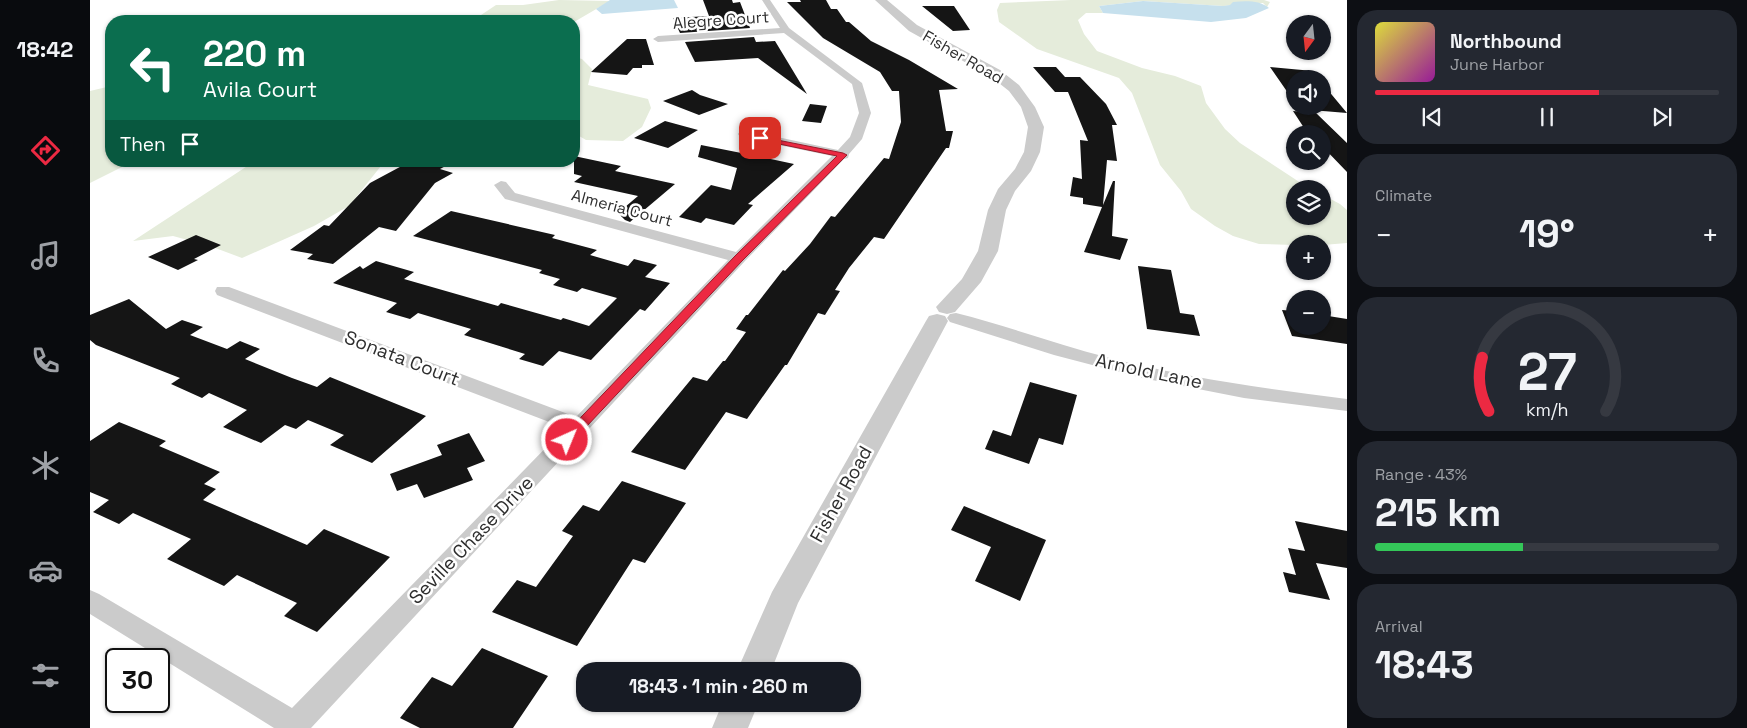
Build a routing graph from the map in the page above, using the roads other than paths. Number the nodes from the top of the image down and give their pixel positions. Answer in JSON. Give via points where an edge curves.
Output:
{"nodes":[{"id":1,"x":766,"y":0,"type":"edge"},
{"id":2,"x":880,"y":0,"type":"edge"},
{"id":3,"x":786,"y":30,"type":"junction"},
{"id":4,"x":658,"y":39,"type":"dead end"},
{"id":5,"x":744,"y":134,"type":"dead end"},
{"id":6,"x":843,"y":155,"type":"junction"},
{"id":7,"x":501,"y":185,"type":"dead end"},
{"id":8,"x":739,"y":258,"type":"junction"},
{"id":9,"x":223,"y":291,"type":"dead end"},
{"id":10,"x":946,"y":315,"type":"junction"},
{"id":11,"x":1347,"y":405,"type":"edge"},
{"id":12,"x":580,"y":426,"type":"junction"},
{"id":13,"x":90,"y":601,"type":"edge"},
{"id":14,"x":758,"y":662,"type":"edge"},
{"id":15,"x":737,"y":712,"type":"edge"},
{"id":16,"x":293,"y":726,"type":"edge"},
{"id":17,"x":730,"y":728,"type":"edge"}],
"edges":[{"from":1,"to":3,"type":"street","name":"Seville Chase Drive"},
{"from":2,"to":10,"type":"street","name":"Fisher Road","via":[[913,28],[996,73],[1014,88],[1028,107],[1036,127],[1032,152],[997,210],[988,251],[971,282]]},
{"from":3,"to":4,"type":"street","name":"Alegre Court"},
{"from":3,"to":6,"type":"street","name":"Seville Chase Drive","via":[[857,83],[864,105],[862,126],[856,140]]},
{"from":5,"to":6,"type":"street"},
{"from":6,"to":8,"type":"street","name":"Seville Chase Drive"},
{"from":7,"to":8,"type":"street","name":"Almeria Court","via":[[510,196]]},
{"from":8,"to":12,"type":"street","name":"Seville Chase Drive"},
{"from":9,"to":12,"type":"street","name":"Sonata Court"},
{"from":10,"to":11,"type":"street","name":"Arnold Lane","via":[[1076,355],[1147,372],[1243,391]]},
{"from":10,"to":14,"type":"street","name":"Fisher Road","via":[[783,601]]},
{"from":12,"to":16,"type":"street","name":"Seville Chase Drive"},
{"from":13,"to":16,"type":"street"},
{"from":15,"to":17,"type":"street"}]}
